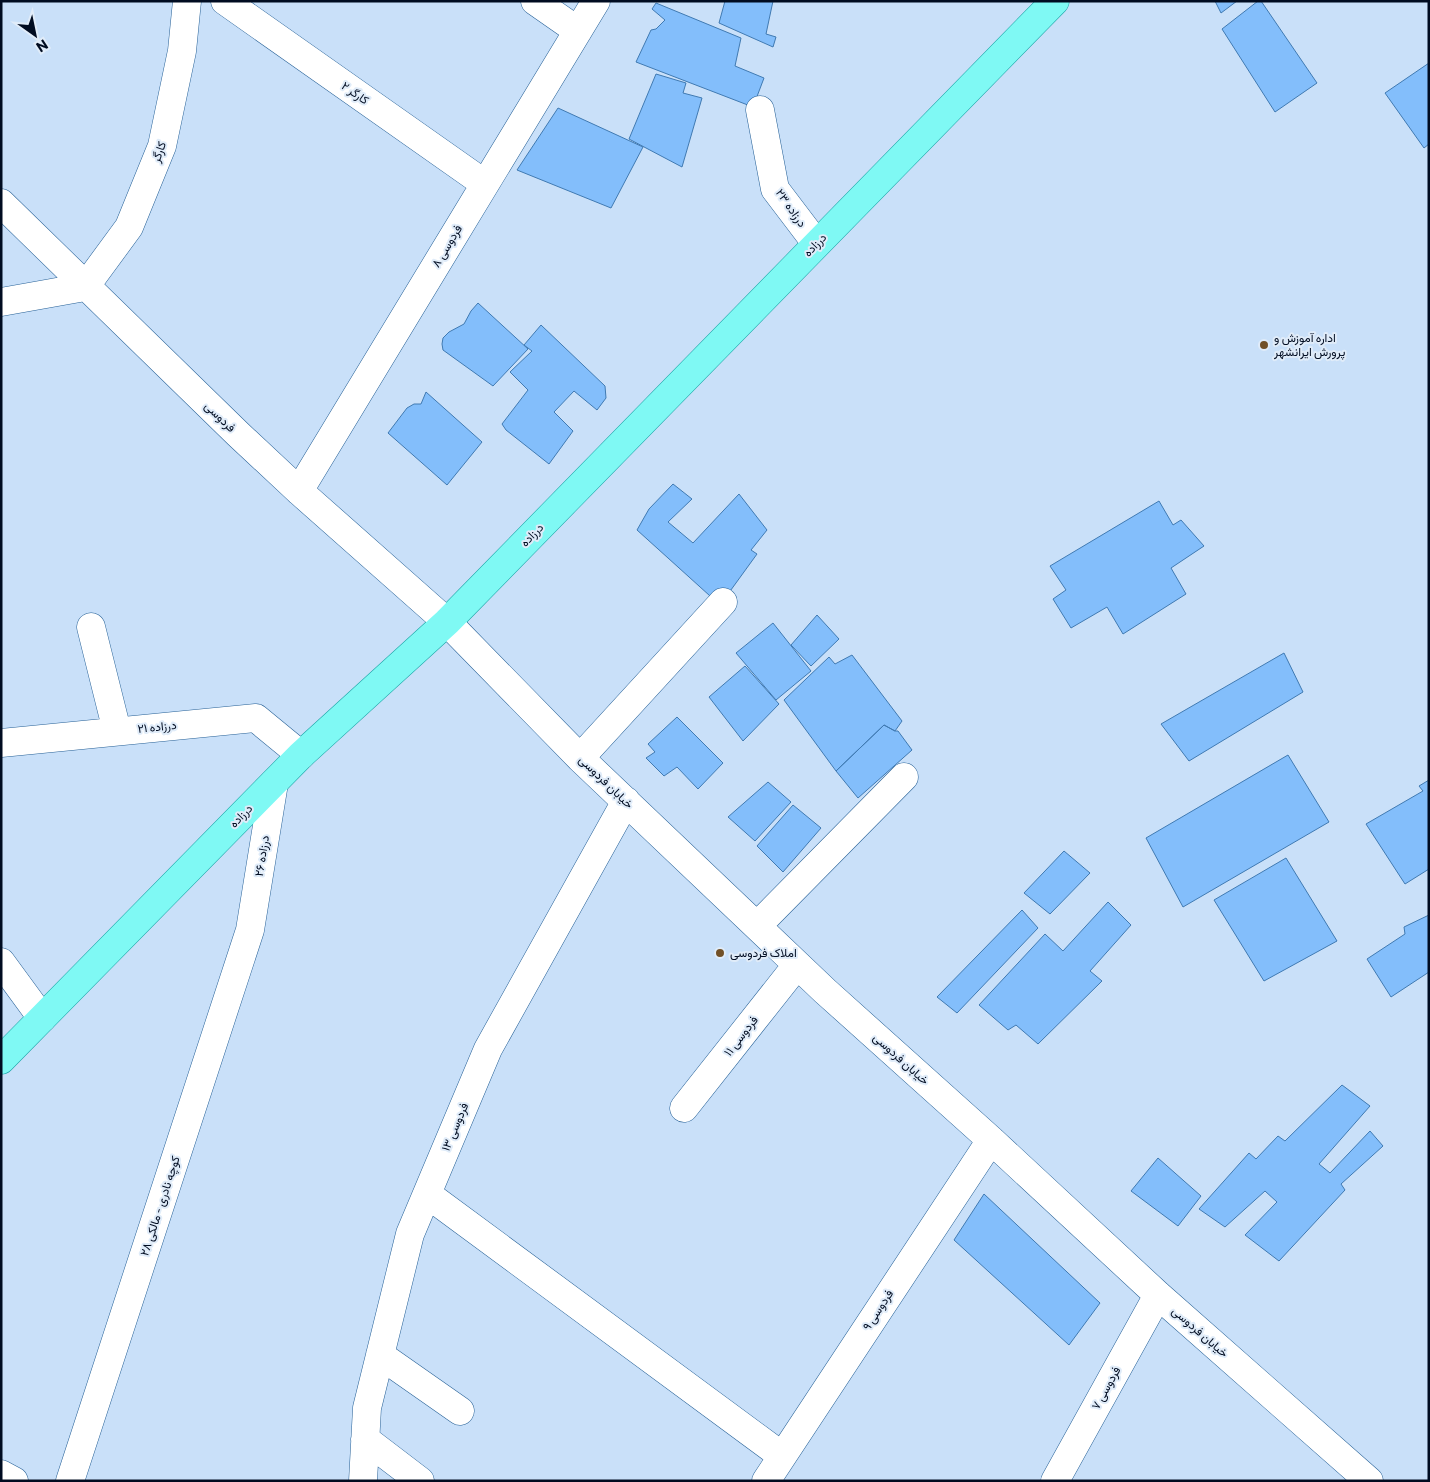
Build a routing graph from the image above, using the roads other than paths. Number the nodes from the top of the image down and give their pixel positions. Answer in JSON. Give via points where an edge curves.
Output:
{"nodes":[{"id":1,"x":187,"y":1,"type":"edge"},
{"id":2,"x":225,"y":1,"type":"edge"},
{"id":3,"x":535,"y":1,"type":"edge"},
{"id":4,"x":596,"y":1,"type":"edge"},
{"id":5,"x":1055,"y":1,"type":"edge"},
{"id":6,"x":578,"y":31,"type":"junction"},
{"id":7,"x":760,"y":110,"type":"dead end"},
{"id":8,"x":485,"y":184,"type":"junction"},
{"id":9,"x":1,"y":203,"type":"edge"},
{"id":10,"x":816,"y":244,"type":"junction"},
{"id":11,"x":85,"y":287,"type":"junction"},
{"id":12,"x":1,"y":302,"type":"edge"},
{"id":13,"x":299,"y":491,"type":"junction"},
{"id":14,"x":722,"y":602,"type":"dead end"},
{"id":15,"x":447,"y":622,"type":"junction"},
{"id":16,"x":91,"y":627,"type":"dead end"},
{"id":17,"x":117,"y":731,"type":"junction"},
{"id":18,"x":1,"y":743,"type":"edge"},
{"id":19,"x":301,"y":755,"type":"junction"},
{"id":20,"x":580,"y":758,"type":"junction"},
{"id":21,"x":904,"y":776,"type":"dead end"},
{"id":22,"x":274,"y":782,"type":"junction"},
{"id":23,"x":626,"y":801,"type":"junction"},
{"id":24,"x":757,"y":926,"type":"junction"},
{"id":25,"x":250,"y":930,"type":"joint"},
{"id":26,"x":1,"y":962,"type":"edge"},
{"id":27,"x":797,"y":964,"type":"junction"},
{"id":28,"x":42,"y":1018,"type":"junction"},
{"id":29,"x":1,"y":1060,"type":"edge"},
{"id":30,"x":684,"y":1108,"type":"dead end"},
{"id":31,"x":991,"y":1140,"type":"junction"},
{"id":32,"x":427,"y":1194,"type":"junction"},
{"id":33,"x":1158,"y":1295,"type":"junction"},
{"id":34,"x":380,"y":1356,"type":"junction"},
{"id":35,"x":460,"y":1411,"type":"dead end"},
{"id":36,"x":365,"y":1439,"type":"junction"},
{"id":37,"x":782,"y":1456,"type":"junction"},
{"id":38,"x":1,"y":1474,"type":"edge"},
{"id":39,"x":14,"y":1481,"type":"edge"},
{"id":40,"x":70,"y":1481,"type":"edge"},
{"id":41,"x":363,"y":1481,"type":"edge"},
{"id":42,"x":420,"y":1481,"type":"edge"},
{"id":43,"x":766,"y":1481,"type":"edge"},
{"id":44,"x":1055,"y":1481,"type":"edge"},
{"id":45,"x":1369,"y":1481,"type":"edge"}],
"edges":[{"from":1,"to":11,"type":"street","name":"کارگر","via":[[182,51],[162,146],[129,226]]},
{"from":2,"to":8,"type":"street","name":"کارگر ۲"},
{"from":3,"to":6,"type":"street"},
{"from":4,"to":6,"type":"street","name":"فردوسی ۸"},
{"from":5,"to":10,"type":"main road","name":"درزاده"},
{"from":6,"to":8,"type":"street","name":"فردوسی ۸"},
{"from":7,"to":10,"type":"street","name":"درزاده ۲۳","via":[[776,189]]},
{"from":8,"to":13,"type":"street","name":"فردوسی ۸"},
{"from":9,"to":11,"type":"street","name":"فردوسی"},
{"from":10,"to":15,"type":"main road","name":"درزاده"},
{"from":11,"to":12,"type":"street"},
{"from":11,"to":13,"type":"street","name":"فردوسی"},
{"from":13,"to":15,"type":"street","name":"فردوسی"},
{"from":14,"to":20,"type":"street"},
{"from":15,"to":19,"type":"main road","name":"درزاده"},
{"from":15,"to":20,"type":"street","name":"خیابان فردوسی"},
{"from":16,"to":17,"type":"street"},
{"from":17,"to":18,"type":"street","name":"درزاده ۲۱"},
{"from":17,"to":19,"type":"street","name":"درزاده ۲۱","via":[[256,718]]},
{"from":19,"to":22,"type":"main road","name":"درزاده"},
{"from":20,"to":23,"type":"street","name":"خیابان فردوسی"},
{"from":21,"to":24,"type":"street"},
{"from":22,"to":25,"type":"street","name":"درزاده ۲۶"},
{"from":22,"to":28,"type":"main road","name":"درزاده"},
{"from":23,"to":24,"type":"street","name":"خیابان فردوسی"},
{"from":23,"to":32,"type":"street","name":"فردوسی ۱۳","via":[[488,1049]]},
{"from":24,"to":27,"type":"street","name":"خیابان فردوسی"},
{"from":25,"to":40,"type":"street","name":"کوچه نادری - مالکی ۲۸"},
{"from":26,"to":28,"type":"street"},
{"from":27,"to":30,"type":"street","name":"فردوسی ۱۱"},
{"from":27,"to":31,"type":"street","name":"خیابان فردوسی"},
{"from":28,"to":29,"type":"main road","name":"درزاده"},
{"from":31,"to":33,"type":"street","name":"خیابان فردوسی"},
{"from":31,"to":37,"type":"street","name":"فردوسی ۹"},
{"from":32,"to":34,"type":"street","name":"فردوسی ۱۳","via":[[410,1234]]},
{"from":32,"to":37,"type":"street"},
{"from":33,"to":44,"type":"street","name":"فردوسی ۷"},
{"from":33,"to":45,"type":"street","name":"خیابان فردوسی"},
{"from":34,"to":35,"type":"street"},
{"from":34,"to":36,"type":"street","name":"فردوسی ۱۳","via":[[367,1408]]},
{"from":36,"to":41,"type":"street","name":"فردوسی ۱۳"},
{"from":36,"to":42,"type":"street"},
{"from":37,"to":43,"type":"street","name":"فردوسی ۹"},
{"from":38,"to":39,"type":"street"}]}
